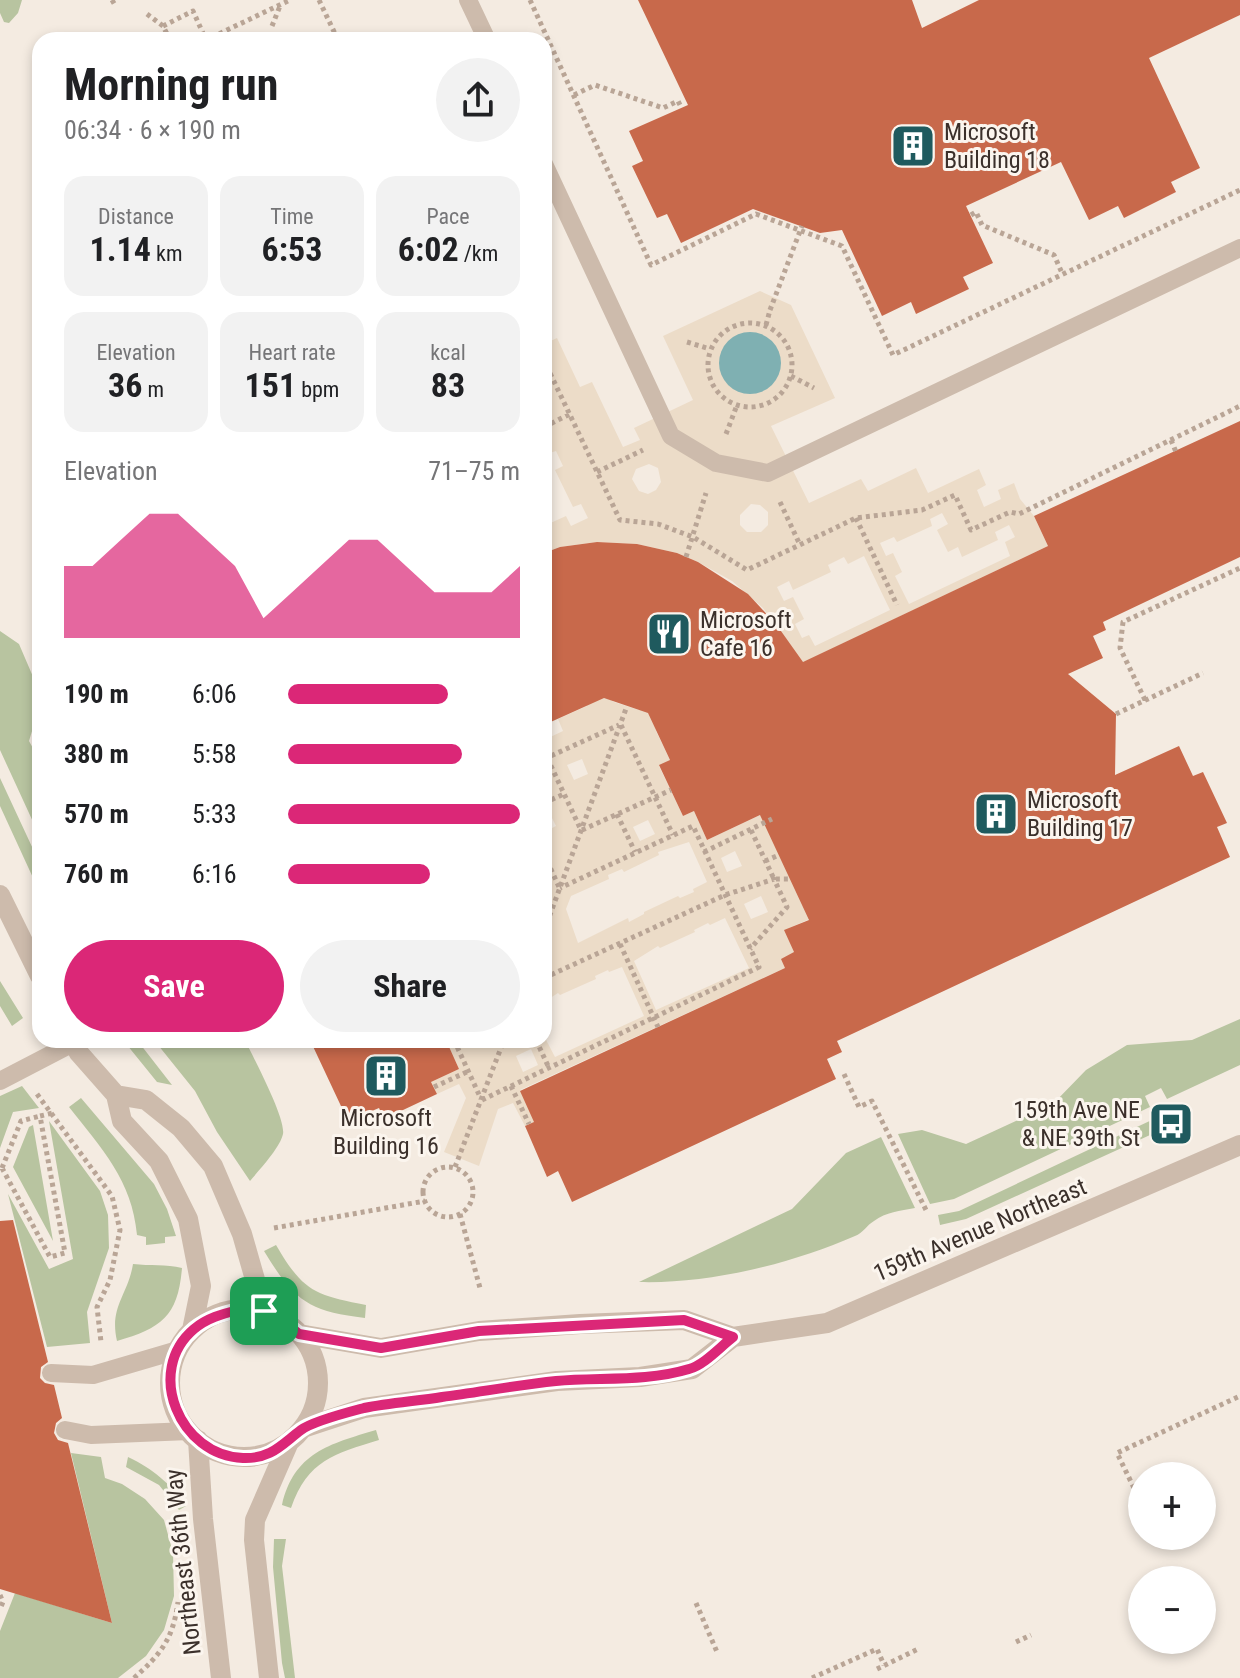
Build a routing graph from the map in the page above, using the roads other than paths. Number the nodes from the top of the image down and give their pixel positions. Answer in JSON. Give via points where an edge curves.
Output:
{"nodes":[{"id":1,"x":468,"y":0,"type":"edge"},
{"id":2,"x":483,"y":32,"type":"edge"},
{"id":3,"x":552,"y":181,"type":"edge"},
{"id":4,"x":1240,"y":248,"type":"edge"},
{"id":5,"x":0,"y":895,"type":"edge"},
{"id":6,"x":32,"y":960,"type":"edge"},
{"id":7,"x":63,"y":1048,"type":"edge"},
{"id":8,"x":76,"y":1048,"type":"edge"},
{"id":9,"x":0,"y":1081,"type":"edge"},
{"id":10,"x":116,"y":1095,"type":"junction"},
{"id":11,"x":1240,"y":1145,"type":"edge"},
{"id":12,"x":264,"y":1311,"type":"junction"},
{"id":13,"x":192,"y":1330,"type":"junction"},
{"id":14,"x":299,"y":1334,"type":"junction"},
{"id":15,"x":733,"y":1337,"type":"junction"},
{"id":16,"x":178,"y":1350,"type":"junction"},
{"id":17,"x":51,"y":1373,"type":"dead end"},
{"id":18,"x":65,"y":1430,"type":"dead end"},
{"id":19,"x":296,"y":1435,"type":"junction"},
{"id":20,"x":193,"y":1436,"type":"junction"},
{"id":21,"x":221,"y":1678,"type":"edge"},
{"id":22,"x":269,"y":1678,"type":"edge"}],
"edges":[{"from":1,"to":2,"type":"lane"},
{"from":3,"to":4,"type":"lane","via":[[671,436],[716,463],[768,473]]},
{"from":5,"to":6,"type":"street"},
{"from":7,"to":9,"type":"lane"},
{"from":8,"to":10,"type":"street"},
{"from":10,"to":12,"type":"street","via":[[146,1100],[181,1128],[213,1166],[242,1234]]},
{"from":10,"to":13,"type":"street","via":[[122,1121],[159,1161],[188,1219],[201,1286]]},
{"from":11,"to":15,"type":"street","name":"159th Avenue Northeast","via":[[827,1323]]},
{"from":12,"to":13,"type":"street","via":[[214,1316]]},
{"from":12,"to":14,"type":"street"},
{"from":13,"to":16,"type":"street"},
{"from":14,"to":15,"type":"street","name":"159th Avenue Northeast","via":[[381,1348],[479,1331],[684,1320]]},
{"from":14,"to":19,"type":"street","via":[[312,1351],[318,1375],[316,1400]]},
{"from":15,"to":19,"type":"street","name":"159th Avenue Northeast","via":[[692,1369],[557,1381],[364,1408]]},
{"from":16,"to":17,"type":"lane","via":[[93,1375]]},
{"from":16,"to":20,"type":"street","via":[[171,1374],[172,1399]]},
{"from":18,"to":20,"type":"lane"},
{"from":19,"to":20,"type":"street","via":[[269,1454],[244,1458],[219,1454]]},
{"from":19,"to":22,"type":"street","via":[[255,1520]]},
{"from":20,"to":21,"type":"street","name":"Northeast 36th Way"}]}
